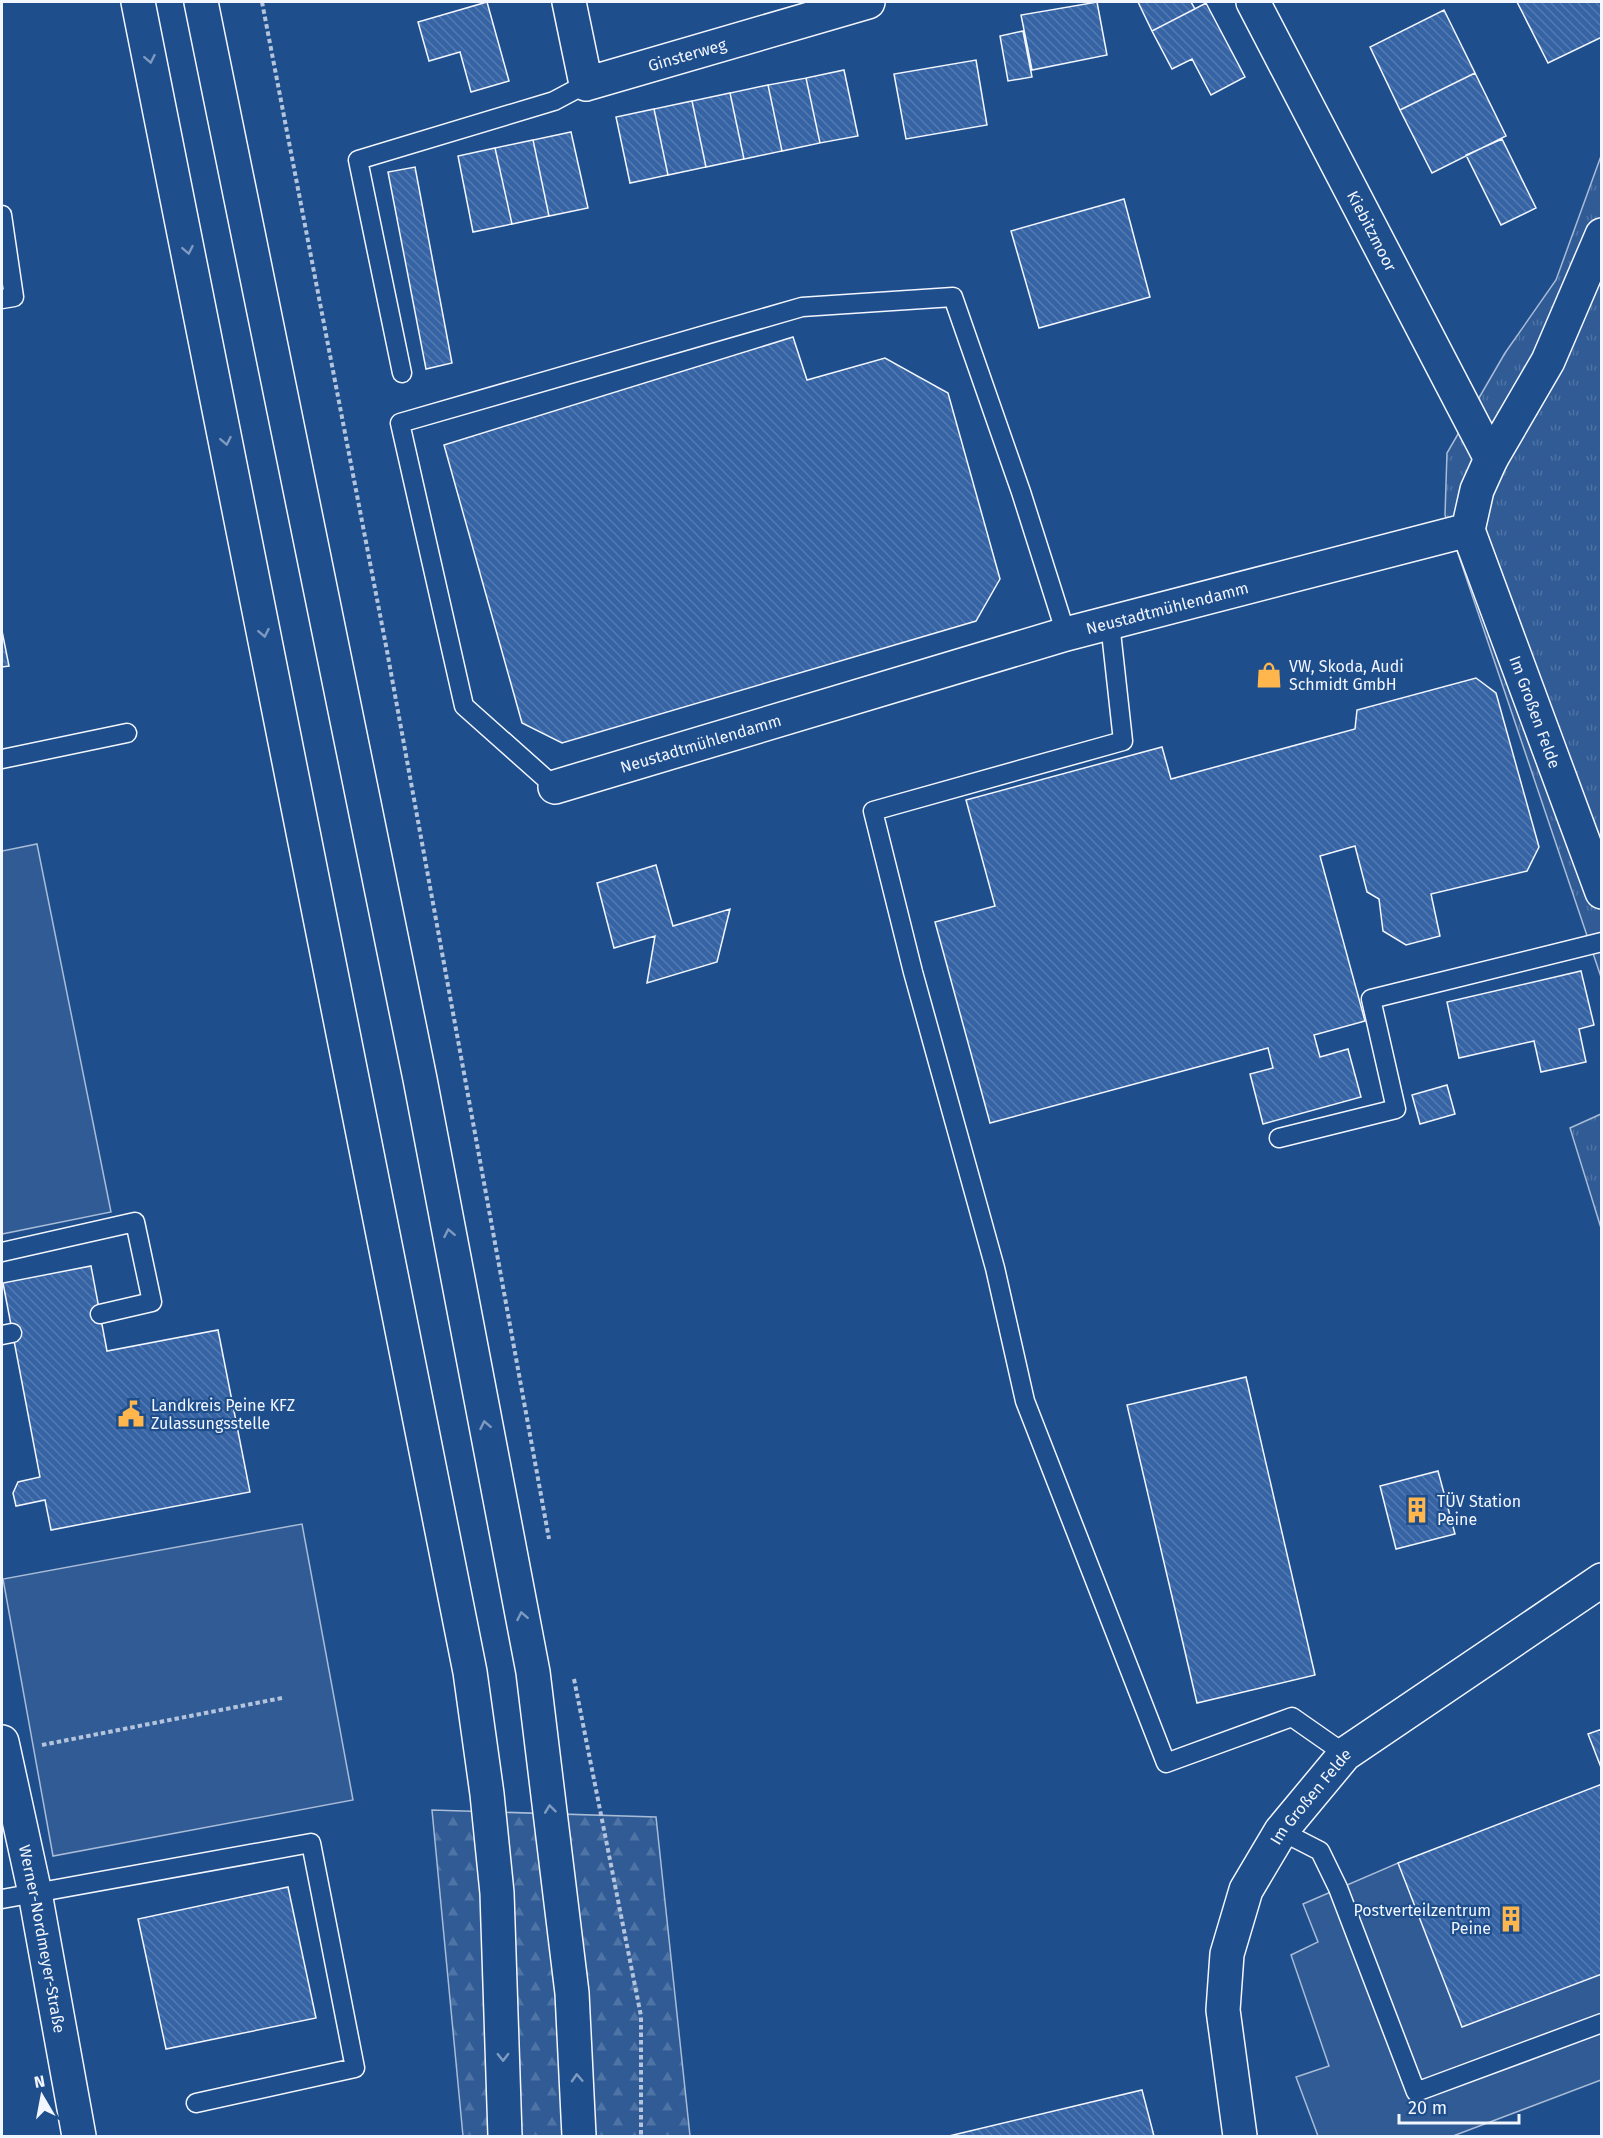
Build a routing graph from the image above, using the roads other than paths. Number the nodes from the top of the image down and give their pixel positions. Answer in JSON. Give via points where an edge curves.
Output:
{"nodes":[{"id":1,"x":138,"y":2,"type":"edge"},
{"id":2,"x":201,"y":2,"type":"edge"},
{"id":3,"x":569,"y":2,"type":"edge"},
{"id":4,"x":868,"y":2,"type":"edge"},
{"id":5,"x":1253,"y":2,"type":"edge"},
{"id":6,"x":586,"y":84,"type":"junction"},
{"id":7,"x":2,"y":215,"type":"edge"},
{"id":8,"x":1602,"y":235,"type":"edge"},
{"id":9,"x":2,"y":299,"type":"edge"},
{"id":10,"x":402,"y":374,"type":"dead end"},
{"id":11,"x":1491,"y":459,"type":"junction"},
{"id":12,"x":1468,"y":530,"type":"junction"},
{"id":13,"x":1110,"y":623,"type":"junction"},
{"id":14,"x":1066,"y":634,"type":"junction"},
{"id":15,"x":127,"y":733,"type":"dead end"},
{"id":16,"x":2,"y":759,"type":"edge"},
{"id":17,"x":555,"y":787,"type":"joint"},
{"id":18,"x":1602,"y":892,"type":"edge"},
{"id":19,"x":1602,"y":942,"type":"edge"},
{"id":20,"x":1279,"y":1138,"type":"dead end"},
{"id":21,"x":2,"y":1252,"type":"edge"},
{"id":22,"x":100,"y":1314,"type":"dead end"},
{"id":23,"x":1602,"y":1580,"type":"edge"},
{"id":24,"x":3,"y":1747,"type":"edge"},
{"id":25,"x":1345,"y":1754,"type":"junction"},
{"id":26,"x":1281,"y":1831,"type":"junction"},
{"id":27,"x":35,"y":1893,"type":"junction"},
{"id":28,"x":2,"y":1899,"type":"edge"},
{"id":29,"x":1602,"y":2023,"type":"edge"},
{"id":30,"x":196,"y":2103,"type":"dead end"},
{"id":31,"x":79,"y":2136,"type":"edge"},
{"id":32,"x":505,"y":2136,"type":"edge"},
{"id":33,"x":579,"y":2136,"type":"edge"},
{"id":34,"x":1240,"y":2136,"type":"edge"}],
"edges":[{"from":1,"to":32,"type":"main road","one_way":true,"via":[[470,1672],[498,1893]]},
{"from":33,"to":2,"type":"main road","one_way":true,"via":[[572,1993],[533,1672],[420,1079]]},
{"from":3,"to":6,"type":"main road"},
{"from":4,"to":6,"type":"main road","name":"Ginsterweg"},
{"from":5,"to":11,"type":"main road","name":"Kiebitzmoor"},
{"from":6,"to":10,"type":"lane","via":[[554,101],[358,160]]},
{"from":7,"to":9,"type":"lane","via":[[14,297]]},
{"from":8,"to":11,"type":"main road","via":[[1548,361]]},
{"from":11,"to":12,"type":"main road"},
{"from":12,"to":13,"type":"main road","name":"Neustadtmühlendamm"},
{"from":12,"to":18,"type":"main road","name":"Im Großen Felde"},
{"from":13,"to":14,"type":"main road","name":"Neustadtmühlendamm"},
{"from":13,"to":25,"type":"lane","via":[[1123,741],[873,811],[995,1268],[1025,1401],[1166,1763],[1292,1717]]},
{"from":14,"to":17,"type":"main road","name":"Neustadtmühlendamm"},
{"from":14,"to":17,"type":"lane","via":[[953,297],[802,307],[400,423],[464,706]]},
{"from":15,"to":16,"type":"lane"},
{"from":19,"to":20,"type":"lane","via":[[1371,999],[1396,1109]]},
{"from":21,"to":22,"type":"lane","via":[[135,1222],[152,1302]]},
{"from":23,"to":25,"type":"main road","name":"Im Großen Felde"},
{"from":24,"to":27,"type":"main road","name":"Werner-Nordmeyer-Straße"},
{"from":25,"to":26,"type":"main road","name":"Im Großen Felde"},
{"from":26,"to":29,"type":"lane","via":[[1320,1851],[1338,1888],[1416,2092]]},
{"from":26,"to":34,"type":"main road","name":"Im Großen Felde","via":[[1246,1890],[1227,1954],[1223,2010]]},
{"from":27,"to":28,"type":"lane"},
{"from":27,"to":30,"type":"lane","via":[[311,1843],[355,2068]]},
{"from":27,"to":31,"type":"main road","name":"Werner-Nordmeyer-Straße"}]}
